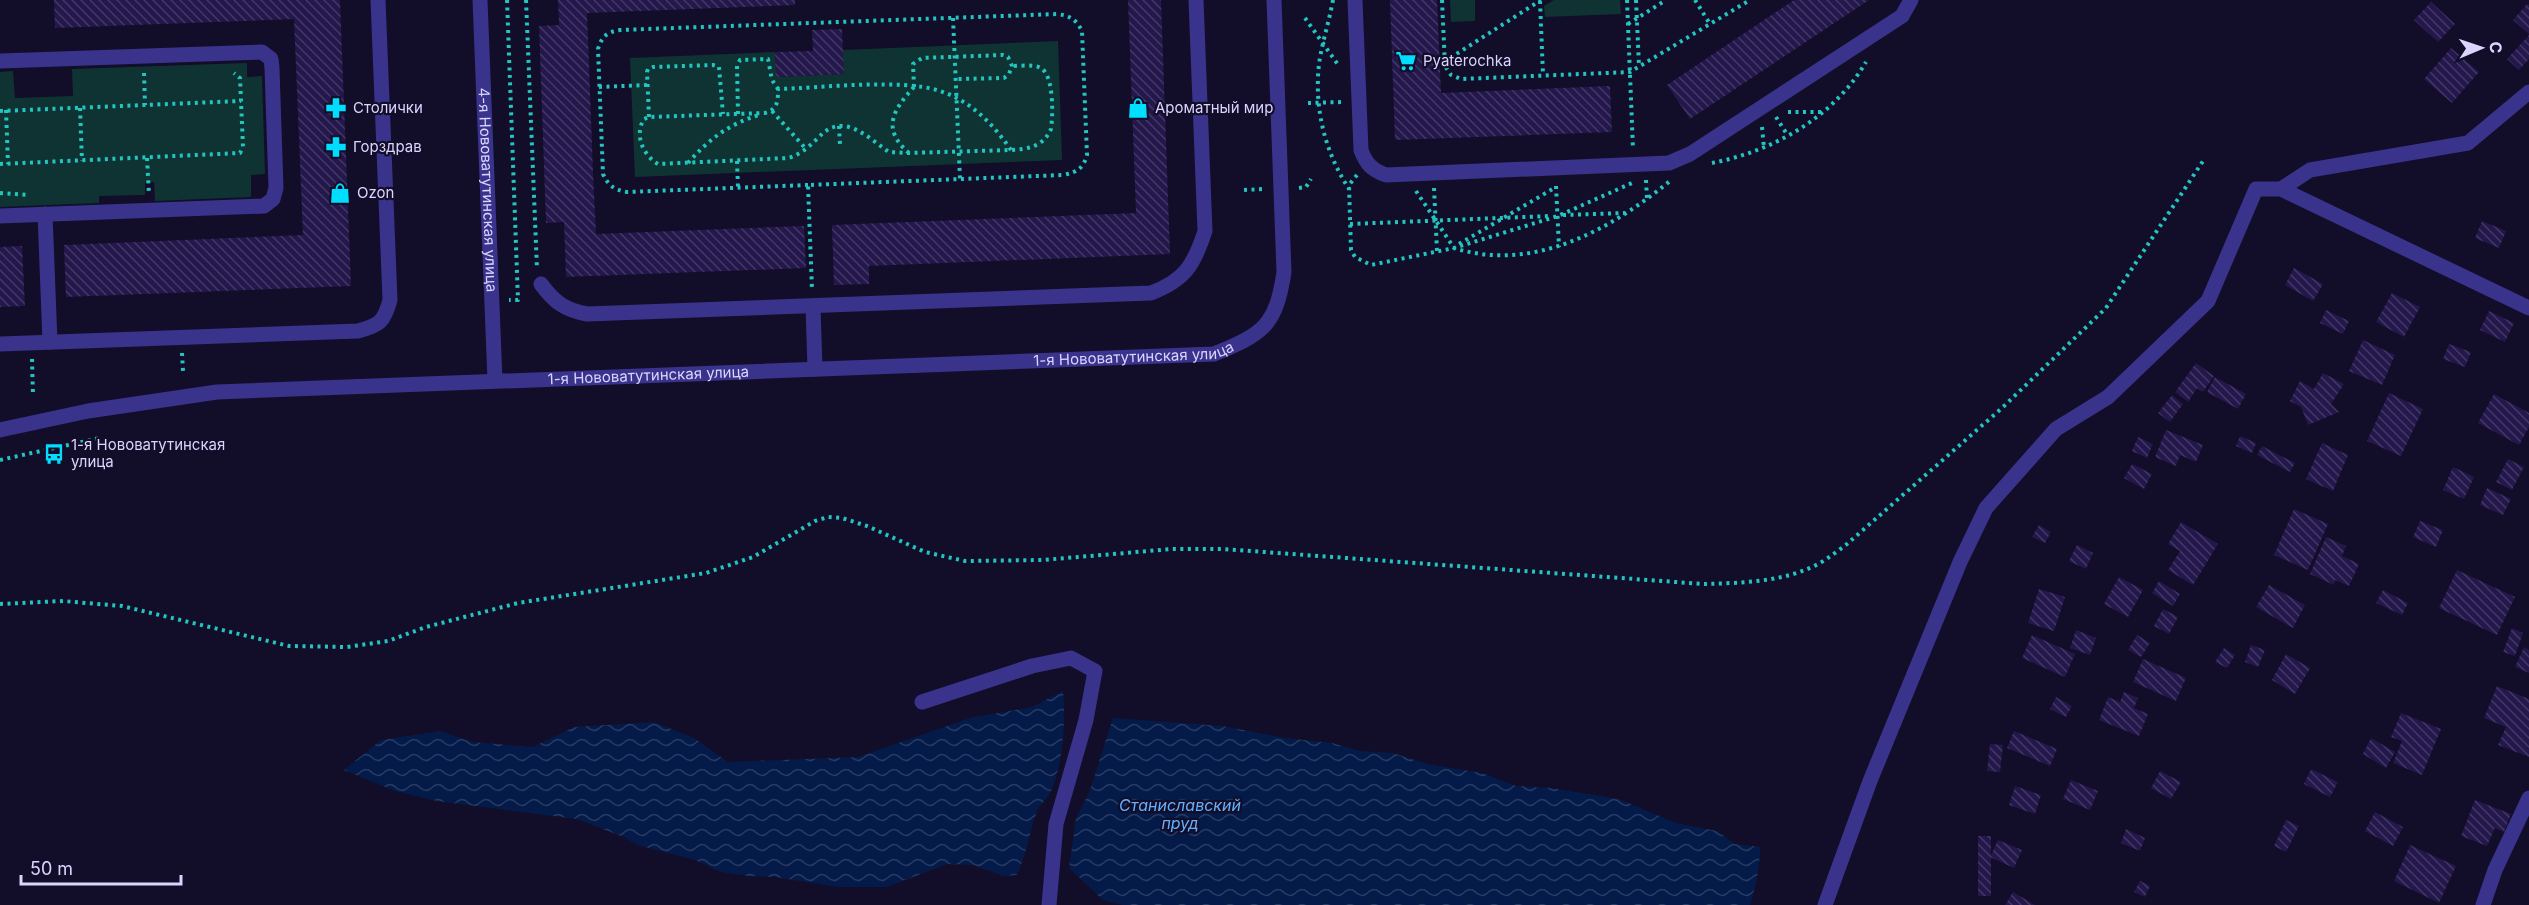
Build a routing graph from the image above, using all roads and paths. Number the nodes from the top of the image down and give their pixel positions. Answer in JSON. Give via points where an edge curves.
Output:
{"nodes":[{"id":1,"x":378,"y":0,"type":"edge"},
{"id":2,"x":480,"y":0,"type":"edge"},
{"id":3,"x":507,"y":0,"type":"edge"},
{"id":4,"x":526,"y":0,"type":"edge"},
{"id":5,"x":1196,"y":0,"type":"edge"},
{"id":6,"x":1274,"y":0,"type":"edge"},
{"id":7,"x":1333,"y":0,"type":"edge"},
{"id":8,"x":1355,"y":0,"type":"edge"},
{"id":9,"x":1442,"y":0,"type":"edge"},
{"id":10,"x":1540,"y":0,"type":"edge"},
{"id":11,"x":1627,"y":0,"type":"edge"},
{"id":12,"x":1636,"y":0,"type":"edge"},
{"id":13,"x":1666,"y":0,"type":"edge"},
{"id":14,"x":1695,"y":0,"type":"edge"},
{"id":15,"x":1750,"y":0,"type":"edge"},
{"id":16,"x":1911,"y":0,"type":"edge"},
{"id":17,"x":953,"y":18,"type":"junction"},
{"id":18,"x":1305,"y":18,"type":"dead end"},
{"id":19,"x":1637,"y":18,"type":"junction"},
{"id":20,"x":1628,"y":24,"type":"junction"},
{"id":21,"x":1710,"y":24,"type":"junction"},
{"id":22,"x":1323,"y":44,"type":"junction"},
{"id":23,"x":143,"y":55,"type":"junction"},
{"id":24,"x":955,"y":56,"type":"junction"},
{"id":25,"x":0,"y":61,"type":"edge"},
{"id":26,"x":1444,"y":62,"type":"junction"},
{"id":27,"x":1012,"y":66,"type":"junction"},
{"id":28,"x":1639,"y":66,"type":"junction"},
{"id":29,"x":1341,"y":69,"type":"dead end"},
{"id":30,"x":224,"y":72,"type":"dead end"},
{"id":31,"x":1630,"y":72,"type":"junction"},
{"id":32,"x":1543,"y":75,"type":"junction"},
{"id":33,"x":956,"y":79,"type":"junction"},
{"id":34,"x":647,"y":86,"type":"junction"},
{"id":35,"x":599,"y":87,"type":"junction"},
{"id":36,"x":914,"y":87,"type":"junction"},
{"id":37,"x":778,"y":89,"type":"junction"},
{"id":38,"x":2529,"y":92,"type":"edge"},
{"id":39,"x":956,"y":98,"type":"junction"},
{"id":40,"x":241,"y":101,"type":"junction"},
{"id":41,"x":1359,"y":101,"type":"junction"},
{"id":42,"x":1308,"y":103,"type":"dead end"},
{"id":43,"x":1318,"y":103,"type":"junction"},
{"id":44,"x":145,"y":105,"type":"junction"},
{"id":45,"x":80,"y":108,"type":"junction"},
{"id":46,"x":6,"y":110,"type":"junction"},
{"id":47,"x":0,"y":111,"type":"edge"},
{"id":48,"x":772,"y":111,"type":"junction"},
{"id":49,"x":1772,"y":112,"type":"dead end"},
{"id":50,"x":1823,"y":112,"type":"dead end"},
{"id":51,"x":765,"y":113,"type":"junction"},
{"id":52,"x":723,"y":114,"type":"junction"},
{"id":53,"x":738,"y":114,"type":"junction"},
{"id":54,"x":649,"y":117,"type":"junction"},
{"id":55,"x":839,"y":126,"type":"junction"},
{"id":56,"x":840,"y":144,"type":"dead end"},
{"id":57,"x":806,"y":149,"type":"junction"},
{"id":58,"x":1011,"y":150,"type":"junction"},
{"id":59,"x":958,"y":151,"type":"junction"},
{"id":60,"x":909,"y":153,"type":"junction"},
{"id":61,"x":147,"y":158,"type":"junction"},
{"id":62,"x":82,"y":161,"type":"junction"},
{"id":63,"x":737,"y":161,"type":"junction"},
{"id":64,"x":2203,"y":161,"type":"dead end"},
{"id":65,"x":688,"y":163,"type":"junction"},
{"id":66,"x":0,"y":164,"type":"edge"},
{"id":67,"x":8,"y":164,"type":"junction"},
{"id":68,"x":1638,"y":164,"type":"junction"},
{"id":69,"x":1369,"y":165,"type":"junction"},
{"id":70,"x":1590,"y":166,"type":"junction"},
{"id":71,"x":1556,"y":168,"type":"junction"},
{"id":72,"x":1433,"y":173,"type":"junction"},
{"id":73,"x":1405,"y":174,"type":"junction"},
{"id":74,"x":960,"y":179,"type":"junction"},
{"id":75,"x":808,"y":185,"type":"junction"},
{"id":76,"x":1556,"y":186,"type":"junction"},
{"id":77,"x":738,"y":188,"type":"junction"},
{"id":78,"x":2281,"y":189,"type":"junction"},
{"id":79,"x":1349,"y":190,"type":"junction"},
{"id":80,"x":149,"y":211,"type":"junction"},
{"id":81,"x":1626,"y":213,"type":"dead end"},
{"id":82,"x":45,"y":214,"type":"junction"},
{"id":83,"x":0,"y":216,"type":"edge"},
{"id":84,"x":1558,"y":216,"type":"junction"},
{"id":85,"x":1503,"y":218,"type":"junction"},
{"id":86,"x":1436,"y":220,"type":"junction"},
{"id":87,"x":1350,"y":224,"type":"junction"},
{"id":88,"x":1559,"y":247,"type":"dead end"},
{"id":89,"x":1454,"y":248,"type":"junction"},
{"id":90,"x":1437,"y":252,"type":"junction"},
{"id":91,"x":541,"y":284,"type":"joint"},
{"id":92,"x":510,"y":300,"type":"dead end"},
{"id":93,"x":813,"y":306,"type":"junction"},
{"id":94,"x":2529,"y":308,"type":"edge"},
{"id":95,"x":50,"y":342,"type":"junction"},
{"id":96,"x":31,"y":343,"type":"junction"},
{"id":97,"x":0,"y":344,"type":"edge"},
{"id":98,"x":815,"y":369,"type":"junction"},
{"id":99,"x":495,"y":381,"type":"junction"},
{"id":100,"x":33,"y":396,"type":"dead end"},
{"id":101,"x":0,"y":430,"type":"edge"},
{"id":102,"x":100,"y":438,"type":"dead end"},
{"id":103,"x":0,"y":460,"type":"edge"},
{"id":104,"x":0,"y":604,"type":"edge"},
{"id":105,"x":922,"y":702,"type":"dead end"},
{"id":106,"x":2529,"y":798,"type":"edge"},
{"id":107,"x":1049,"y":905,"type":"edge"},
{"id":108,"x":1826,"y":905,"type":"edge"},
{"id":109,"x":2483,"y":905,"type":"edge"}],
"edges":[{"from":1,"to":95,"type":"street","via":[[390,300],[386,316],[375,327],[358,331]]},
{"from":2,"to":99,"type":"street","name":"4-я Нововатутинская улица"},
{"from":3,"to":92,"type":"path","via":[[518,300]]},
{"from":4,"to":91,"type":"path","via":[[536,265]]},
{"from":5,"to":93,"type":"street","via":[[1204,231],[1192,264],[1171,286],[1151,293]]},
{"from":6,"to":98,"type":"street","name":"1-я Нововатутинская улица","via":[[1284,272],[1280,300],[1266,324],[1251,338],[1214,354]]},
{"from":7,"to":22,"type":"path"},
{"from":8,"to":41,"type":"street"},
{"from":9,"to":26,"type":"path"},
{"from":10,"to":26,"type":"path"},
{"from":10,"to":32,"type":"path"},
{"from":11,"to":20,"type":"path"},
{"from":12,"to":19,"type":"path"},
{"from":13,"to":19,"type":"path"},
{"from":14,"to":21,"type":"path"},
{"from":15,"to":21,"type":"path"},
{"from":16,"to":68,"type":"street","via":[[1902,16],[1690,154],[1669,163]]},
{"from":17,"to":24,"type":"path"},
{"from":17,"to":35,"type":"path","via":[[609,32],[598,49]]},
{"from":17,"to":74,"type":"path","via":[[1069,16],[1077,21],[1083,42],[1087,155],[1084,165],[1063,175]]},
{"from":18,"to":22,"type":"path"},
{"from":19,"to":20,"type":"path"},
{"from":19,"to":28,"type":"path"},
{"from":20,"to":31,"type":"path"},
{"from":21,"to":28,"type":"path"},
{"from":22,"to":29,"type":"path"},
{"from":22,"to":43,"type":"path"},
{"from":23,"to":25,"type":"street"},
{"from":23,"to":44,"type":"path"},
{"from":23,"to":80,"type":"street","via":[[258,51],[267,54],[272,68],[276,188],[273,199],[264,206]]},
{"from":24,"to":27,"type":"path","via":[[1003,55]]},
{"from":24,"to":33,"type":"path"},
{"from":24,"to":36,"type":"path","via":[[916,60]]},
{"from":26,"to":32,"type":"path","via":[[1448,72],[1461,79]]},
{"from":27,"to":33,"type":"path","via":[[1004,78]]},
{"from":27,"to":58,"type":"path","via":[[1032,66],[1046,72],[1050,80],[1052,124],[1050,132],[1034,147]]},
{"from":28,"to":31,"type":"path"},
{"from":30,"to":40,"type":"path","via":[[239,75]]},
{"from":31,"to":32,"type":"path"},
{"from":31,"to":68,"type":"path"},
{"from":33,"to":39,"type":"path"},
{"from":34,"to":35,"type":"path"},
{"from":34,"to":52,"type":"path","via":[[650,68],[717,65],[721,69]]},
{"from":34,"to":54,"type":"path"},
{"from":35,"to":77,"type":"path","via":[[603,174],[616,190]]},
{"from":36,"to":37,"type":"path"},
{"from":36,"to":39,"type":"path","via":[[938,90]]},
{"from":36,"to":60,"type":"path","via":[[896,108],[892,123],[899,145]]},
{"from":37,"to":48,"type":"path","via":[[778,102]]},
{"from":37,"to":53,"type":"path","via":[[768,59],[740,60]]},
{"from":38,"to":78,"type":"street","via":[[2468,142],[2310,170]]},
{"from":39,"to":58,"type":"path","via":[[987,120]]},
{"from":39,"to":59,"type":"path"},
{"from":40,"to":44,"type":"path"},
{"from":40,"to":61,"type":"path","via":[[240,153]]},
{"from":41,"to":43,"type":"path"},
{"from":41,"to":69,"type":"street","via":[[1361,150]]},
{"from":42,"to":43,"type":"path"},
{"from":43,"to":79,"type":"path","via":[[1325,141]]},
{"from":44,"to":45,"type":"path"},
{"from":45,"to":46,"type":"path"},
{"from":45,"to":62,"type":"path"},
{"from":46,"to":47,"type":"path"},
{"from":46,"to":67,"type":"path"},
{"from":48,"to":51,"type":"path"},
{"from":48,"to":57,"type":"path"},
{"from":49,"to":50,"type":"path"},
{"from":51,"to":53,"type":"path"},
{"from":51,"to":65,"type":"path","via":[[722,130]]},
{"from":52,"to":53,"type":"path"},
{"from":52,"to":54,"type":"path"},
{"from":54,"to":65,"type":"path","via":[[641,125],[645,154],[658,164]]},
{"from":55,"to":56,"type":"path"},
{"from":55,"to":57,"type":"path","via":[[826,129]]},
{"from":55,"to":60,"type":"path","via":[[855,128],[889,152]]},
{"from":57,"to":63,"type":"path","via":[[788,158]]},
{"from":58,"to":59,"type":"path"},
{"from":59,"to":60,"type":"path"},
{"from":59,"to":74,"type":"path"},
{"from":61,"to":62,"type":"path"},
{"from":61,"to":80,"type":"path"},
{"from":62,"to":67,"type":"path"},
{"from":63,"to":65,"type":"path"},
{"from":63,"to":77,"type":"path"},
{"from":64,"to":104,"type":"path","via":[[2106,308],[2002,408],[1838,551],[1792,573],[1748,583],[1703,584],[1223,549],[965,561],[925,552],[842,518],[828,518],[815,521],[753,557],[706,573],[518,603],[388,641],[347,647],[289,646],[122,606],[63,602]]},
{"from":66,"to":67,"type":"path"},
{"from":68,"to":70,"type":"street"},
{"from":68,"to":84,"type":"path","via":[[1640,175],[1630,185]]},
{"from":69,"to":73,"type":"street","via":[[1386,175]]},
{"from":69,"to":79,"type":"path","via":[[1350,182]]},
{"from":70,"to":71,"type":"street"},
{"from":70,"to":76,"type":"path"},
{"from":71,"to":72,"type":"street"},
{"from":71,"to":76,"type":"path"},
{"from":72,"to":73,"type":"street"},
{"from":72,"to":86,"type":"path"},
{"from":73,"to":86,"type":"path"},
{"from":74,"to":75,"type":"path"},
{"from":75,"to":77,"type":"path"},
{"from":75,"to":93,"type":"path"},
{"from":76,"to":84,"type":"path"},
{"from":76,"to":85,"type":"path"},
{"from":78,"to":94,"type":"street"},
{"from":78,"to":108,"type":"street","via":[[2256,189],[2208,301],[2108,397],[2056,429],[1986,508],[1870,781]]},
{"from":79,"to":87,"type":"path"},
{"from":80,"to":82,"type":"street"},
{"from":81,"to":84,"type":"path"},
{"from":82,"to":83,"type":"street"},
{"from":82,"to":95,"type":"street"},
{"from":84,"to":85,"type":"path"},
{"from":84,"to":88,"type":"path"},
{"from":84,"to":89,"type":"path"},
{"from":85,"to":86,"type":"path"},
{"from":85,"to":89,"type":"path"},
{"from":86,"to":87,"type":"path"},
{"from":86,"to":89,"type":"path"},
{"from":86,"to":90,"type":"path"},
{"from":87,"to":90,"type":"path","via":[[1352,253],[1368,264]]},
{"from":89,"to":90,"type":"path"},
{"from":91,"to":93,"type":"street","via":[[552,299],[570,311],[587,314]]},
{"from":93,"to":98,"type":"street"},
{"from":95,"to":96,"type":"street"},
{"from":96,"to":97,"type":"street"},
{"from":96,"to":100,"type":"path"},
{"from":98,"to":99,"type":"street","name":"1-я Нововатутинская улица"},
{"from":99,"to":101,"type":"street","name":"1-я Нововатутинская улица","via":[[217,392],[88,411]]},
{"from":102,"to":103,"type":"path"},
{"from":105,"to":107,"type":"street","via":[[1032,666],[1071,658],[1095,671],[1086,720],[1056,824]]},
{"from":106,"to":109,"type":"street","via":[[2494,870]]}]}
